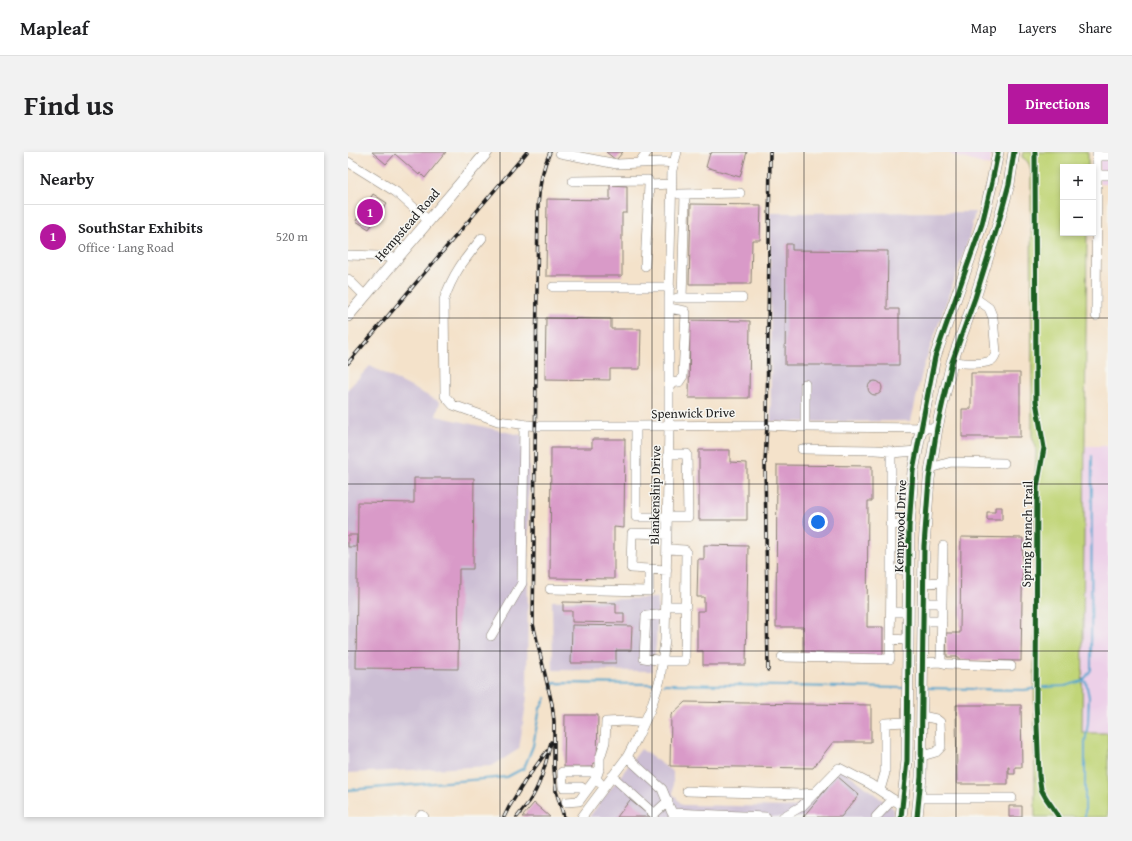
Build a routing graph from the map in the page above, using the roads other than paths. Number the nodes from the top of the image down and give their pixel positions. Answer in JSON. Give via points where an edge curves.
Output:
{"nodes":[{"id":1,"x":488,"y":152,"type":"edge"},
{"id":2,"x":647,"y":152,"type":"edge"},
{"id":3,"x":676,"y":152,"type":"edge"},
{"id":4,"x":998,"y":152,"type":"edge"},
{"id":5,"x":1014,"y":152,"type":"edge"},
{"id":6,"x":560,"y":154,"type":"dead end"},
{"id":7,"x":1097,"y":154,"type":"edge"},
{"id":8,"x":1108,"y":156,"type":"edge"},
{"id":9,"x":348,"y":162,"type":"edge"},
{"id":10,"x":674,"y":162,"type":"junction"},
{"id":11,"x":639,"y":163,"type":"junction"},
{"id":12,"x":1097,"y":175,"type":"junction"},
{"id":13,"x":1108,"y":175,"type":"edge"},
{"id":14,"x":573,"y":181,"type":"dead end"},
{"id":15,"x":648,"y":185,"type":"junction"},
{"id":16,"x":672,"y":189,"type":"junction"},
{"id":17,"x":740,"y":193,"type":"dead end"},
{"id":18,"x":685,"y":194,"type":"junction"},
{"id":19,"x":429,"y":221,"type":"junction"},
{"id":20,"x":482,"y":238,"type":"dead end"},
{"id":21,"x":348,"y":255,"type":"edge"},
{"id":22,"x":397,"y":258,"type":"junction"},
{"id":23,"x":645,"y":266,"type":"dead end"},
{"id":24,"x":348,"y":280,"type":"edge"},
{"id":25,"x":553,"y":287,"type":"dead end"},
{"id":26,"x":670,"y":287,"type":"junction"},
{"id":27,"x":365,"y":296,"type":"junction"},
{"id":28,"x":669,"y":298,"type":"junction"},
{"id":29,"x":682,"y":298,"type":"junction"},
{"id":30,"x":742,"y":298,"type":"dead end"},
{"id":31,"x":975,"y":298,"type":"junction"},
{"id":32,"x":669,"y":308,"type":"junction"},
{"id":33,"x":348,"y":316,"type":"edge"},
{"id":34,"x":1096,"y":316,"type":"dead end"},
{"id":35,"x":952,"y":362,"type":"junction"},
{"id":36,"x":669,"y":383,"type":"junction"},
{"id":37,"x":805,"y":384,"type":"dead end"},
{"id":38,"x":524,"y":424,"type":"junction"},
{"id":39,"x":636,"y":426,"type":"junction"},
{"id":40,"x":669,"y":426,"type":"junction"},
{"id":41,"x":805,"y":427,"type":"junction"},
{"id":42,"x":921,"y":428,"type":"junction"},
{"id":43,"x":937,"y":428,"type":"junction"},
{"id":44,"x":802,"y":449,"type":"dead end"},
{"id":45,"x":917,"y":451,"type":"junction"},
{"id":46,"x":891,"y":453,"type":"junction"},
{"id":47,"x":668,"y":454,"type":"junction"},
{"id":48,"x":1004,"y":463,"type":"dead end"},
{"id":49,"x":930,"y":468,"type":"junction"},
{"id":50,"x":667,"y":517,"type":"junction"},
{"id":51,"x":890,"y":524,"type":"junction"},
{"id":52,"x":909,"y":525,"type":"junction"},
{"id":53,"x":667,"y":534,"type":"junction"},
{"id":54,"x":943,"y":546,"type":"dead end"},
{"id":55,"x":667,"y":549,"type":"junction"},
{"id":56,"x":649,"y":569,"type":"junction"},
{"id":57,"x":667,"y":570,"type":"junction"},
{"id":58,"x":891,"y":570,"type":"junction"},
{"id":59,"x":909,"y":570,"type":"junction"},
{"id":60,"x":924,"y":570,"type":"junction"},
{"id":61,"x":942,"y":582,"type":"junction"},
{"id":62,"x":924,"y":583,"type":"junction"},
{"id":63,"x":550,"y":589,"type":"dead end"},
{"id":64,"x":924,"y":603,"type":"junction"},
{"id":65,"x":942,"y":603,"type":"junction"},
{"id":66,"x":686,"y":606,"type":"junction"},
{"id":67,"x":666,"y":610,"type":"junction"},
{"id":68,"x":890,"y":612,"type":"junction"},
{"id":69,"x":908,"y":612,"type":"junction"},
{"id":70,"x":923,"y":621,"type":"junction"},
{"id":71,"x":942,"y":621,"type":"junction"},
{"id":72,"x":491,"y":636,"type":"dead end"},
{"id":73,"x":890,"y":639,"type":"junction"},
{"id":74,"x":908,"y":640,"type":"junction"},
{"id":75,"x":782,"y":658,"type":"dead end"},
{"id":76,"x":663,"y":661,"type":"junction"},
{"id":77,"x":939,"y":662,"type":"junction"},
{"id":78,"x":923,"y":664,"type":"junction"},
{"id":79,"x":1010,"y":666,"type":"dead end"},
{"id":80,"x":922,"y":719,"type":"junction"},
{"id":81,"x":907,"y":722,"type":"junction"},
{"id":82,"x":644,"y":723,"type":"junction"},
{"id":83,"x":922,"y":756,"type":"junction"},
{"id":84,"x":627,"y":757,"type":"junction"},
{"id":85,"x":612,"y":776,"type":"junction"},
{"id":86,"x":596,"y":778,"type":"junction"},
{"id":87,"x":604,"y":787,"type":"junction"},
{"id":88,"x":880,"y":790,"type":"junction"},
{"id":89,"x":586,"y":791,"type":"junction"},
{"id":90,"x":687,"y":791,"type":"dead end"},
{"id":91,"x":816,"y":793,"type":"junction"},
{"id":92,"x":919,"y":798,"type":"junction"},
{"id":93,"x":1012,"y":798,"type":"dead end"},
{"id":94,"x":893,"y":799,"type":"junction"},
{"id":95,"x":566,"y":802,"type":"dead end"},
{"id":96,"x":668,"y":802,"type":"junction"},
{"id":97,"x":902,"y":812,"type":"edge"},
{"id":98,"x":420,"y":817,"type":"edge"},
{"id":99,"x":424,"y":817,"type":"edge"},
{"id":100,"x":582,"y":817,"type":"edge"},
{"id":101,"x":766,"y":817,"type":"edge"},
{"id":102,"x":783,"y":817,"type":"edge"},
{"id":103,"x":876,"y":817,"type":"edge"},
{"id":104,"x":918,"y":817,"type":"edge"}],
"edges":[{"from":1,"to":19,"type":"main road","name":"Hempstead Road"},
{"from":2,"to":11,"type":"street"},
{"from":3,"to":10,"type":"street","name":"Blankenship Drive"},
{"from":4,"to":42,"type":"main road","name":"Kempwood Drive","via":[[982,224],[935,358]]},
{"from":5,"to":31,"type":"main road","name":"Kempwood Drive","via":[[1009,184]]},
{"from":6,"to":11,"type":"street","via":[[617,164]]},
{"from":7,"to":8,"type":"street"},
{"from":7,"to":12,"type":"street"},
{"from":9,"to":19,"type":"street","via":[[396,192]]},
{"from":10,"to":11,"type":"street"},
{"from":10,"to":16,"type":"street","name":"Blankenship Drive"},
{"from":12,"to":13,"type":"street"},
{"from":12,"to":34,"type":"street"},
{"from":14,"to":15,"type":"street","via":[[648,180]]},
{"from":15,"to":16,"type":"street"},
{"from":15,"to":23,"type":"street"},
{"from":16,"to":18,"type":"street"},
{"from":16,"to":26,"type":"street","name":"Blankenship Drive"},
{"from":17,"to":18,"type":"street"},
{"from":18,"to":29,"type":"street"},
{"from":19,"to":22,"type":"main road","name":"Hempstead Road"},
{"from":20,"to":38,"type":"street","name":"Spenwick Drive","via":[[460,265],[448,286],[444,300],[445,396],[453,406],[498,421]]},
{"from":21,"to":22,"type":"street"},
{"from":22,"to":27,"type":"main road","name":"Hempstead Road"},
{"from":24,"to":27,"type":"street"},
{"from":25,"to":26,"type":"street"},
{"from":26,"to":28,"type":"street","name":"Blankenship Drive"},
{"from":27,"to":33,"type":"main road","name":"Hempstead Road"},
{"from":28,"to":29,"type":"street"},
{"from":28,"to":32,"type":"street","name":"Blankenship Drive"},
{"from":29,"to":30,"type":"street"},
{"from":31,"to":35,"type":"main road","name":"Kempwood Drive"},
{"from":31,"to":35,"type":"street","via":[[989,308],[995,357],[991,361]]},
{"from":32,"to":36,"type":"street","name":"Blankenship Drive"},
{"from":32,"to":36,"type":"street","via":[[686,313],[683,376],[679,382]]},
{"from":35,"to":43,"type":"main road","name":"Kempwood Drive"},
{"from":36,"to":40,"type":"street","name":"Blankenship Drive"},
{"from":37,"to":41,"type":"street"},
{"from":38,"to":39,"type":"street","name":"Spenwick Drive"},
{"from":38,"to":72,"type":"street","via":[[522,583]]},
{"from":39,"to":40,"type":"street","name":"Spenwick Drive"},
{"from":39,"to":50,"type":"street","via":[[636,517]]},
{"from":40,"to":41,"type":"street","name":"Spenwick Drive"},
{"from":40,"to":47,"type":"street","name":"Blankenship Drive"},
{"from":41,"to":42,"type":"street","name":"Spenwick Drive"},
{"from":42,"to":43,"type":"street","name":"Spenwick Drive"},
{"from":42,"to":45,"type":"main road","name":"Kempwood Drive"},
{"from":43,"to":49,"type":"main road","name":"Kempwood Drive"},
{"from":44,"to":46,"type":"street","via":[[876,450]]},
{"from":45,"to":46,"type":"street"},
{"from":45,"to":52,"type":"main road","name":"Kempwood Drive"},
{"from":46,"to":51,"type":"street"},
{"from":47,"to":50,"type":"street","name":"Blankenship Drive"},
{"from":47,"to":50,"type":"street","via":[[687,454],[688,517]]},
{"from":48,"to":49,"type":"street","via":[[951,462]]},
{"from":49,"to":60,"type":"main road","name":"Kempwood Drive"},
{"from":50,"to":53,"type":"street","name":"Blankenship Drive"},
{"from":51,"to":52,"type":"street"},
{"from":51,"to":58,"type":"street"},
{"from":52,"to":59,"type":"main road","name":"Kempwood Drive"},
{"from":53,"to":55,"type":"street","name":"Blankenship Drive"},
{"from":53,"to":56,"type":"street","via":[[632,533],[631,568]]},
{"from":54,"to":61,"type":"street"},
{"from":55,"to":57,"type":"street","name":"Blankenship Drive"},
{"from":55,"to":66,"type":"street","via":[[686,551]]},
{"from":56,"to":57,"type":"street"},
{"from":56,"to":63,"type":"street","via":[[649,591]]},
{"from":57,"to":67,"type":"street","name":"Blankenship Drive"},
{"from":58,"to":59,"type":"street"},
{"from":58,"to":68,"type":"street"},
{"from":59,"to":60,"type":"main road"},
{"from":59,"to":69,"type":"main road","name":"Kempwood Drive"},
{"from":60,"to":62,"type":"main road","name":"Kempwood Drive"},
{"from":61,"to":62,"type":"street"},
{"from":61,"to":65,"type":"street"},
{"from":62,"to":64,"type":"main road","name":"Kempwood Drive"},
{"from":64,"to":65,"type":"street"},
{"from":64,"to":70,"type":"main road","name":"Kempwood Drive"},
{"from":65,"to":71,"type":"street"},
{"from":66,"to":67,"type":"street"},
{"from":66,"to":76,"type":"street","via":[[685,660]]},
{"from":67,"to":76,"type":"street","name":"Blankenship Drive"},
{"from":67,"to":76,"type":"street","via":[[646,616],[644,658]]},
{"from":68,"to":69,"type":"street"},
{"from":68,"to":73,"type":"street"},
{"from":69,"to":74,"type":"main road","name":"Kempwood Drive"},
{"from":70,"to":71,"type":"street"},
{"from":70,"to":78,"type":"main road","name":"Kempwood Drive"},
{"from":71,"to":77,"type":"street"},
{"from":73,"to":74,"type":"street"},
{"from":73,"to":75,"type":"street","via":[[890,659]]},
{"from":74,"to":81,"type":"main road","name":"Kempwood Drive"},
{"from":76,"to":82,"type":"street","name":"Blankenship Drive","via":[[660,680]]},
{"from":77,"to":78,"type":"street"},
{"from":77,"to":79,"type":"street"},
{"from":78,"to":80,"type":"main road","name":"Kempwood Drive"},
{"from":80,"to":81,"type":"main road"},
{"from":80,"to":83,"type":"main road","name":"Kempwood Drive"},
{"from":80,"to":83,"type":"street","via":[[936,719],[940,722],[941,747],[936,752]]},
{"from":81,"to":88,"type":"street","via":[[885,723],[885,773]]},
{"from":81,"to":97,"type":"main road","name":"Kempwood Drive","via":[[907,761]]},
{"from":82,"to":84,"type":"street","name":"Blankenship Drive"},
{"from":82,"to":86,"type":"street","via":[[626,720],[606,722],[605,742]]},
{"from":83,"to":92,"type":"main road","name":"Kempwood Drive"},
{"from":84,"to":85,"type":"street","name":"Blankenship Drive"},
{"from":84,"to":96,"type":"street","via":[[662,789]]},
{"from":85,"to":87,"type":"street","name":"Blankenship Drive"},
{"from":85,"to":96,"type":"street","via":[[654,814]]},
{"from":86,"to":87,"type":"street"},
{"from":86,"to":89,"type":"street"},
{"from":86,"to":89,"type":"street","via":[[594,772],[562,772],[563,787],[581,787]]},
{"from":87,"to":100,"type":"street","name":"Blankenship Drive"},
{"from":88,"to":91,"type":"street","via":[[839,768]]},
{"from":88,"to":94,"type":"street"},
{"from":89,"to":95,"type":"street","via":[[579,801]]},
{"from":90,"to":91,"type":"street"},
{"from":91,"to":102,"type":"street","via":[[802,806]]},
{"from":92,"to":93,"type":"street"},
{"from":92,"to":104,"type":"main road","name":"Kempwood Drive"},
{"from":94,"to":97,"type":"street"},
{"from":94,"to":103,"type":"street"},
{"from":96,"to":101,"type":"street","via":[[672,813]]},
{"from":98,"to":99,"type":"street"}]}
